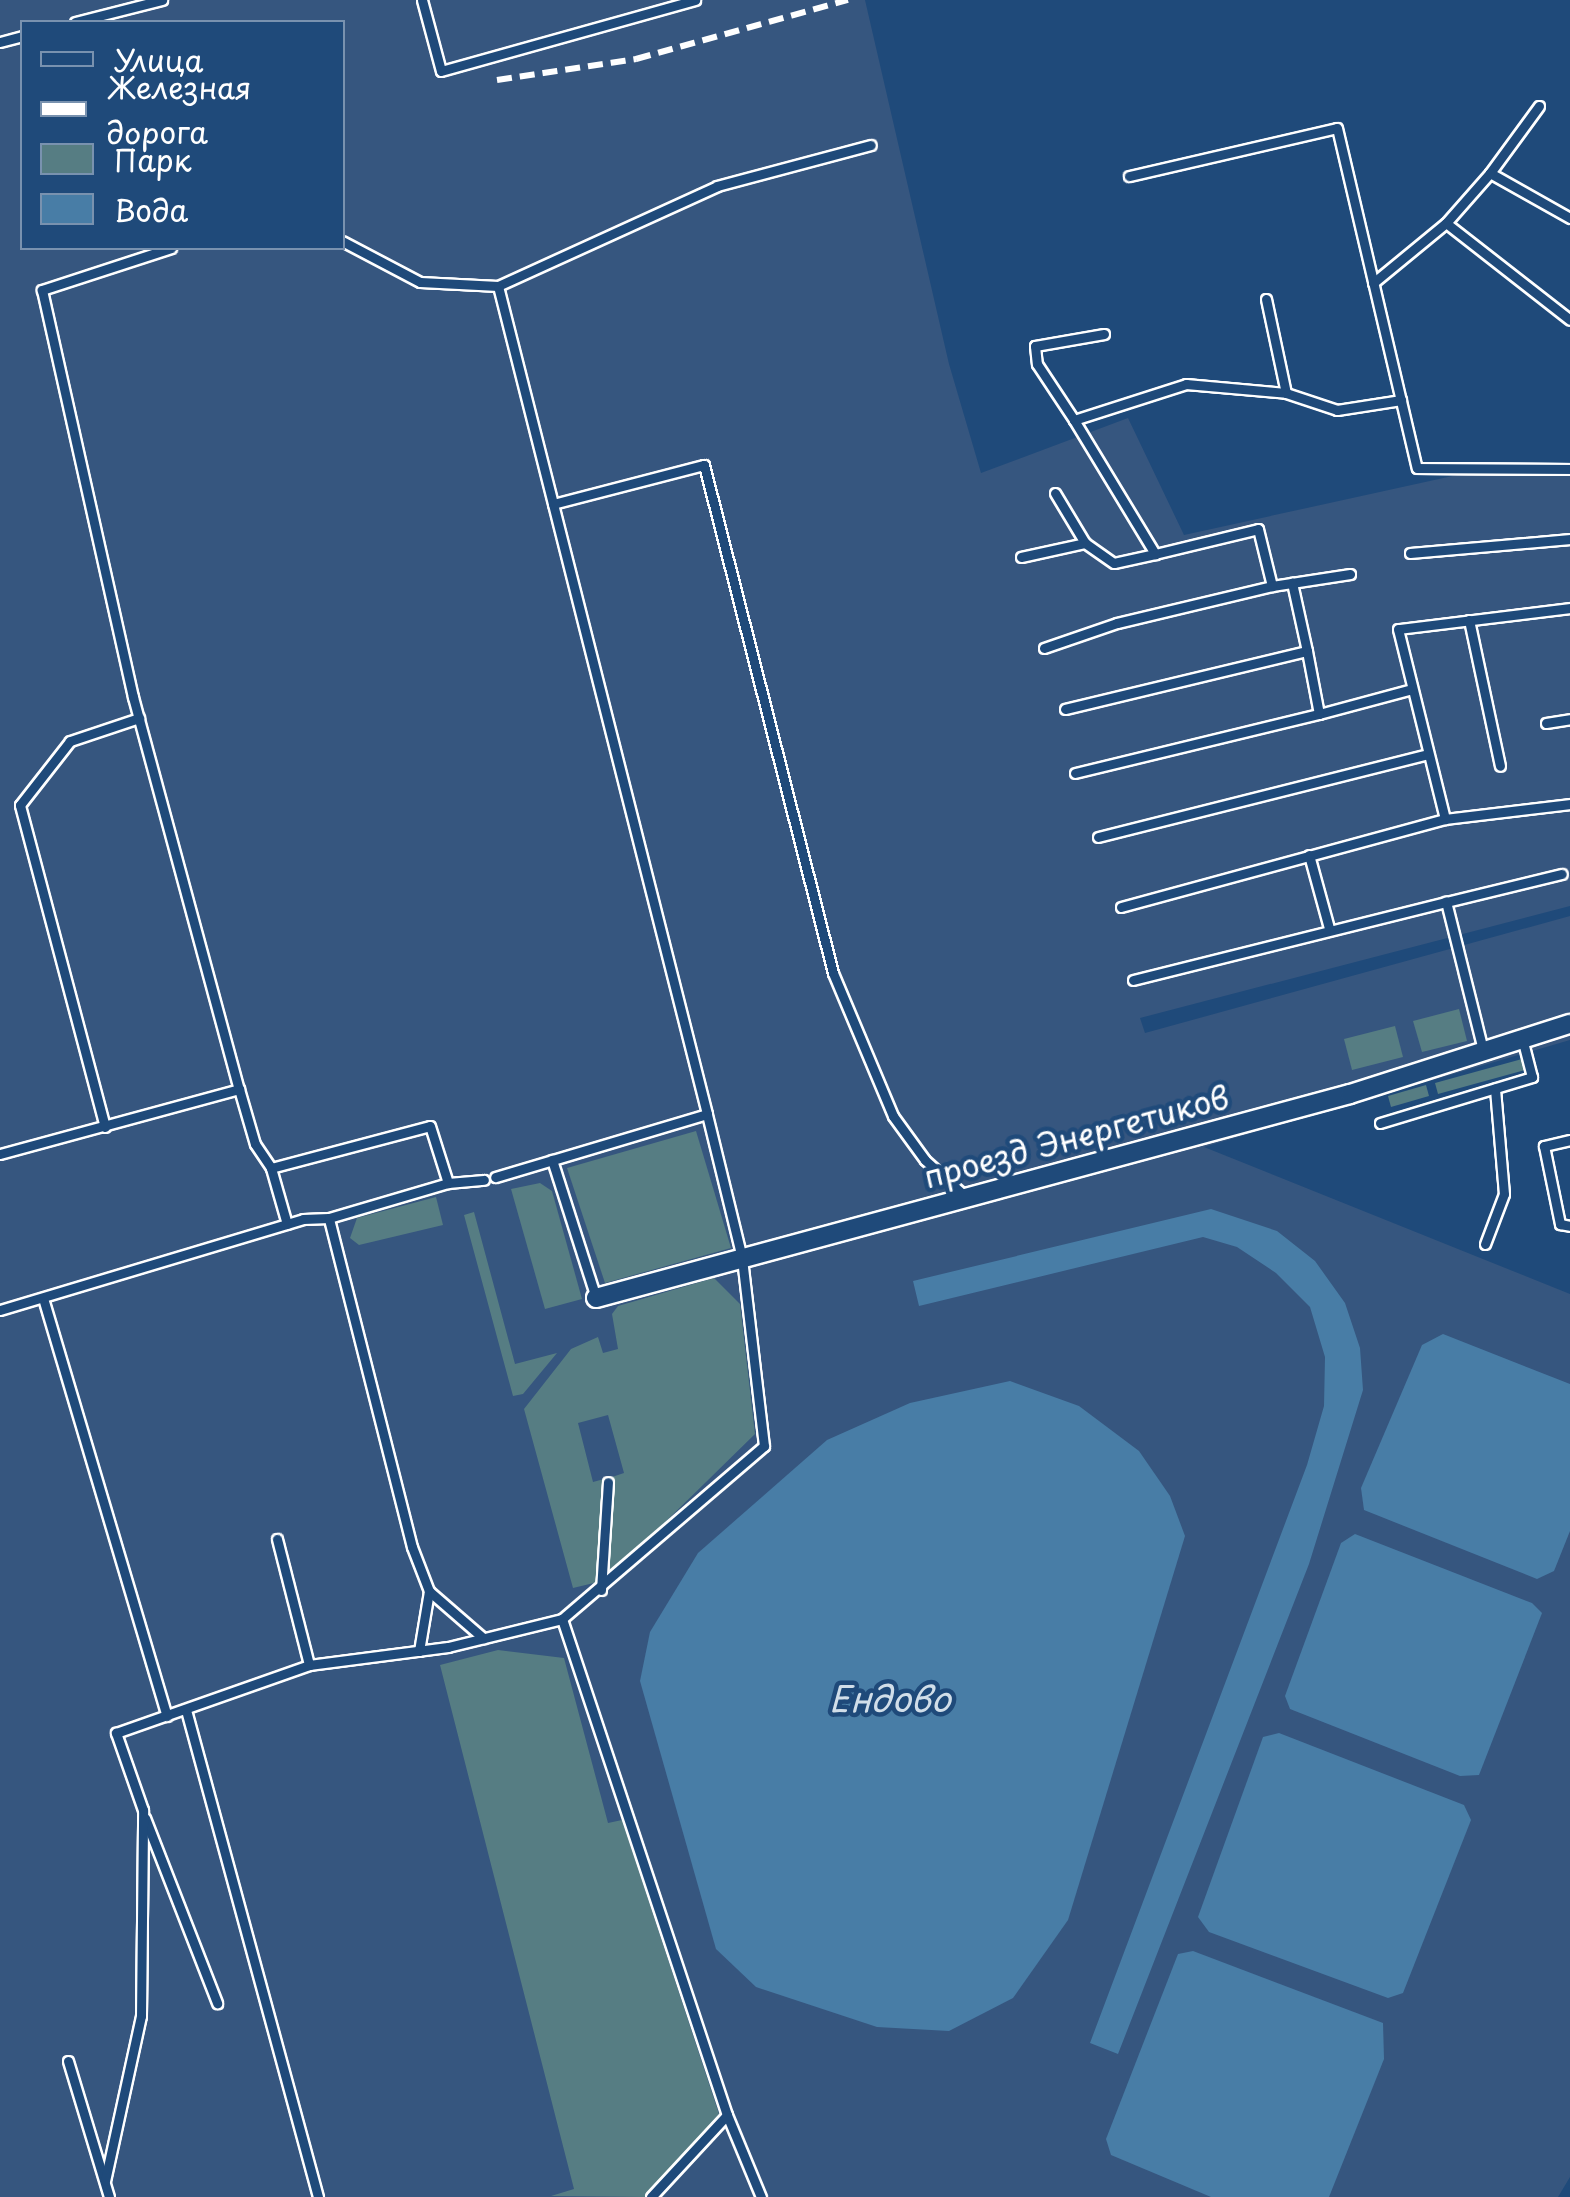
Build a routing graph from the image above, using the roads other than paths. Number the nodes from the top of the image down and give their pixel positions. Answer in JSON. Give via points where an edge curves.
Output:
{"nodes":[{"id":1,"x":162,"y":0,"type":"edge"},
{"id":2,"x":422,"y":0,"type":"edge"},
{"id":3,"x":694,"y":0,"type":"edge"},
{"id":4,"x":83,"y":20,"type":"edge"},
{"id":5,"x":1539,"y":106,"type":"dead end"},
{"id":6,"x":872,"y":144,"type":"dead end"},
{"id":7,"x":1490,"y":172,"type":"junction"},
{"id":8,"x":1129,"y":176,"type":"dead end"},
{"id":9,"x":1570,"y":218,"type":"edge"},
{"id":10,"x":1446,"y":223,"type":"junction"},
{"id":11,"x":345,"y":244,"type":"edge"},
{"id":12,"x":166,"y":250,"type":"edge"},
{"id":13,"x":1374,"y":282,"type":"junction"},
{"id":14,"x":498,"y":286,"type":"junction"},
{"id":15,"x":1266,"y":299,"type":"dead end"},
{"id":16,"x":1570,"y":320,"type":"edge"},
{"id":17,"x":1104,"y":334,"type":"dead end"},
{"id":18,"x":1286,"y":392,"type":"junction"},
{"id":19,"x":1401,"y":400,"type":"junction"},
{"id":20,"x":1074,"y":420,"type":"junction"},
{"id":21,"x":1570,"y":468,"type":"edge"},
{"id":22,"x":1055,"y":493,"type":"dead end"},
{"id":23,"x":553,"y":504,"type":"junction"},
{"id":24,"x":1570,"y":539,"type":"edge"},
{"id":25,"x":1084,"y":543,"type":"junction"},
{"id":26,"x":1410,"y":552,"type":"dead end"},
{"id":27,"x":1155,"y":554,"type":"junction"},
{"id":28,"x":1021,"y":556,"type":"dead end"},
{"id":29,"x":1350,"y":574,"type":"dead end"},
{"id":30,"x":1292,"y":583,"type":"junction"},
{"id":31,"x":1272,"y":586,"type":"junction"},
{"id":32,"x":1570,"y":608,"type":"edge"},
{"id":33,"x":1469,"y":620,"type":"junction"},
{"id":34,"x":1044,"y":648,"type":"dead end"},
{"id":35,"x":1307,"y":651,"type":"junction"},
{"id":36,"x":1412,"y":689,"type":"junction"},
{"id":37,"x":1066,"y":709,"type":"dead end"},
{"id":38,"x":1319,"y":714,"type":"junction"},
{"id":39,"x":138,"y":718,"type":"junction"},
{"id":40,"x":1570,"y":719,"type":"edge"},
{"id":41,"x":1546,"y":723,"type":"dead end"},
{"id":42,"x":1428,"y":754,"type":"junction"},
{"id":43,"x":1500,"y":766,"type":"dead end"},
{"id":44,"x":1075,"y":773,"type":"dead end"},
{"id":45,"x":1570,"y":804,"type":"edge"},
{"id":46,"x":1445,"y":818,"type":"junction"},
{"id":47,"x":1098,"y":838,"type":"dead end"},
{"id":48,"x":1310,"y":856,"type":"junction"},
{"id":49,"x":1562,"y":874,"type":"dead end"},
{"id":50,"x":1446,"y":902,"type":"junction"},
{"id":51,"x":1121,"y":907,"type":"dead end"},
{"id":52,"x":1328,"y":928,"type":"junction"},
{"id":53,"x":1133,"y":980,"type":"dead end"},
{"id":54,"x":1570,"y":1024,"type":"edge"},
{"id":55,"x":1522,"y":1038,"type":"junction"},
{"id":56,"x":1483,"y":1050,"type":"junction"},
{"id":57,"x":239,"y":1088,"type":"junction"},
{"id":58,"x":1495,"y":1088,"type":"junction"},
{"id":59,"x":707,"y":1114,"type":"junction"},
{"id":60,"x":1380,"y":1123,"type":"dead end"},
{"id":61,"x":105,"y":1127,"type":"junction"},
{"id":62,"x":1570,"y":1140,"type":"edge"},
{"id":63,"x":0,"y":1154,"type":"edge"},
{"id":64,"x":552,"y":1160,"type":"junction"},
{"id":65,"x":271,"y":1168,"type":"junction"},
{"id":66,"x":448,"y":1184,"type":"junction"},
{"id":67,"x":966,"y":1197,"type":"junction"},
{"id":68,"x":330,"y":1218,"type":"junction"},
{"id":69,"x":287,"y":1224,"type":"junction"},
{"id":70,"x":1570,"y":1226,"type":"edge"},
{"id":71,"x":1485,"y":1244,"type":"dead end"},
{"id":72,"x":742,"y":1258,"type":"junction"},
{"id":73,"x":43,"y":1298,"type":"junction"},
{"id":74,"x":596,"y":1298,"type":"joint"},
{"id":75,"x":0,"y":1310,"type":"edge"},
{"id":76,"x":608,"y":1482,"type":"dead end"},
{"id":77,"x":277,"y":1538,"type":"dead end"},
{"id":78,"x":429,"y":1590,"type":"junction"},
{"id":79,"x":601,"y":1590,"type":"junction"},
{"id":80,"x":562,"y":1619,"type":"junction"},
{"id":81,"x":484,"y":1638,"type":"junction"},
{"id":82,"x":419,"y":1651,"type":"junction"},
{"id":83,"x":309,"y":1666,"type":"junction"},
{"id":84,"x":186,"y":1710,"type":"junction"},
{"id":85,"x":167,"y":1716,"type":"junction"},
{"id":86,"x":143,"y":1810,"type":"junction"},
{"id":87,"x":217,"y":2003,"type":"dead end"},
{"id":88,"x":68,"y":2061,"type":"dead end"},
{"id":89,"x":727,"y":2115,"type":"junction"},
{"id":90,"x":105,"y":2181,"type":"junction"},
{"id":91,"x":109,"y":2197,"type":"edge"},
{"id":92,"x":318,"y":2197,"type":"edge"},
{"id":93,"x":651,"y":2197,"type":"edge"},
{"id":94,"x":760,"y":2197,"type":"edge"}],
"edges":[{"from":1,"to":4,"type":"lane"},
{"from":2,"to":3,"type":"lane","via":[[441,71]]},
{"from":5,"to":7,"type":"lane"},
{"from":6,"to":14,"type":"lane","via":[[717,186]]},
{"from":7,"to":9,"type":"lane"},
{"from":7,"to":10,"type":"lane"},
{"from":8,"to":13,"type":"lane","via":[[1337,128]]},
{"from":10,"to":13,"type":"lane"},
{"from":10,"to":16,"type":"lane"},
{"from":11,"to":14,"type":"lane","via":[[420,282]]},
{"from":12,"to":39,"type":"lane","via":[[42,290]]},
{"from":13,"to":19,"type":"lane"},
{"from":14,"to":23,"type":"lane"},
{"from":15,"to":18,"type":"lane"},
{"from":17,"to":20,"type":"lane","via":[[1034,346],[1037,364]]},
{"from":18,"to":19,"type":"lane","via":[[1337,410]]},
{"from":18,"to":20,"type":"lane","via":[[1186,384]]},
{"from":19,"to":21,"type":"lane","via":[[1417,468]]},
{"from":20,"to":27,"type":"lane"},
{"from":22,"to":25,"type":"lane"},
{"from":23,"to":59,"type":"lane"},
{"from":23,"to":67,"type":"lane","via":[[704,465],[832,974],[893,1116],[925,1160]]},
{"from":24,"to":26,"type":"lane"},
{"from":25,"to":27,"type":"lane","via":[[1114,563]]},
{"from":25,"to":28,"type":"lane"},
{"from":27,"to":31,"type":"lane","via":[[1258,529]]},
{"from":29,"to":30,"type":"lane"},
{"from":30,"to":31,"type":"lane"},
{"from":30,"to":35,"type":"lane"},
{"from":31,"to":34,"type":"lane"},
{"from":32,"to":33,"type":"lane"},
{"from":33,"to":36,"type":"lane","via":[[1398,630]]},
{"from":33,"to":43,"type":"lane"},
{"from":35,"to":37,"type":"lane"},
{"from":35,"to":38,"type":"lane"},
{"from":36,"to":38,"type":"lane"},
{"from":36,"to":42,"type":"lane"},
{"from":38,"to":44,"type":"lane"},
{"from":39,"to":57,"type":"lane"},
{"from":39,"to":61,"type":"lane","via":[[70,741],[20,805]]},
{"from":40,"to":41,"type":"lane"},
{"from":42,"to":46,"type":"lane"},
{"from":42,"to":47,"type":"lane"},
{"from":45,"to":46,"type":"lane"},
{"from":46,"to":48,"type":"lane"},
{"from":48,"to":51,"type":"lane"},
{"from":48,"to":52,"type":"lane"},
{"from":49,"to":50,"type":"lane"},
{"from":50,"to":52,"type":"lane"},
{"from":50,"to":56,"type":"lane"},
{"from":52,"to":53,"type":"lane"},
{"from":54,"to":55,"type":"street","name":"проезд Энергетиков"},
{"from":55,"to":56,"type":"street","name":"проезд Энергетиков"},
{"from":55,"to":58,"type":"lane","via":[[1532,1077]]},
{"from":56,"to":67,"type":"street","name":"проезд Энергетиков","via":[[1350,1094]]},
{"from":57,"to":61,"type":"lane"},
{"from":57,"to":65,"type":"lane","via":[[255,1144]]},
{"from":58,"to":60,"type":"lane"},
{"from":58,"to":71,"type":"lane","via":[[1504,1194]]},
{"from":59,"to":64,"type":"lane"},
{"from":59,"to":72,"type":"lane"},
{"from":61,"to":63,"type":"lane"},
{"from":62,"to":70,"type":"lane","via":[[1544,1146],[1560,1224]]},
{"from":64,"to":66,"type":"lane"},
{"from":64,"to":74,"type":"lane"},
{"from":65,"to":66,"type":"lane","via":[[430,1126]]},
{"from":65,"to":69,"type":"lane"},
{"from":66,"to":68,"type":"lane"},
{"from":67,"to":72,"type":"street","name":"проезд Энергетиков"},
{"from":68,"to":69,"type":"lane"},
{"from":68,"to":78,"type":"lane","via":[[412,1547]]},
{"from":69,"to":73,"type":"lane"},
{"from":72,"to":74,"type":"street","name":"проезд Энергетиков"},
{"from":72,"to":79,"type":"lane","via":[[764,1446]]},
{"from":73,"to":75,"type":"lane"},
{"from":73,"to":85,"type":"lane"},
{"from":76,"to":79,"type":"lane"},
{"from":77,"to":83,"type":"lane"},
{"from":78,"to":81,"type":"lane"},
{"from":78,"to":82,"type":"lane"},
{"from":79,"to":80,"type":"lane"},
{"from":80,"to":81,"type":"lane"},
{"from":80,"to":89,"type":"lane"},
{"from":81,"to":82,"type":"lane"},
{"from":82,"to":83,"type":"lane"},
{"from":83,"to":84,"type":"lane"},
{"from":84,"to":85,"type":"lane"},
{"from":84,"to":92,"type":"lane"},
{"from":85,"to":86,"type":"lane","via":[[116,1733]]},
{"from":86,"to":87,"type":"lane"},
{"from":86,"to":90,"type":"lane","via":[[141,2016]]},
{"from":88,"to":90,"type":"lane"},
{"from":89,"to":93,"type":"lane"},
{"from":89,"to":94,"type":"lane"},
{"from":90,"to":91,"type":"lane"}]}
